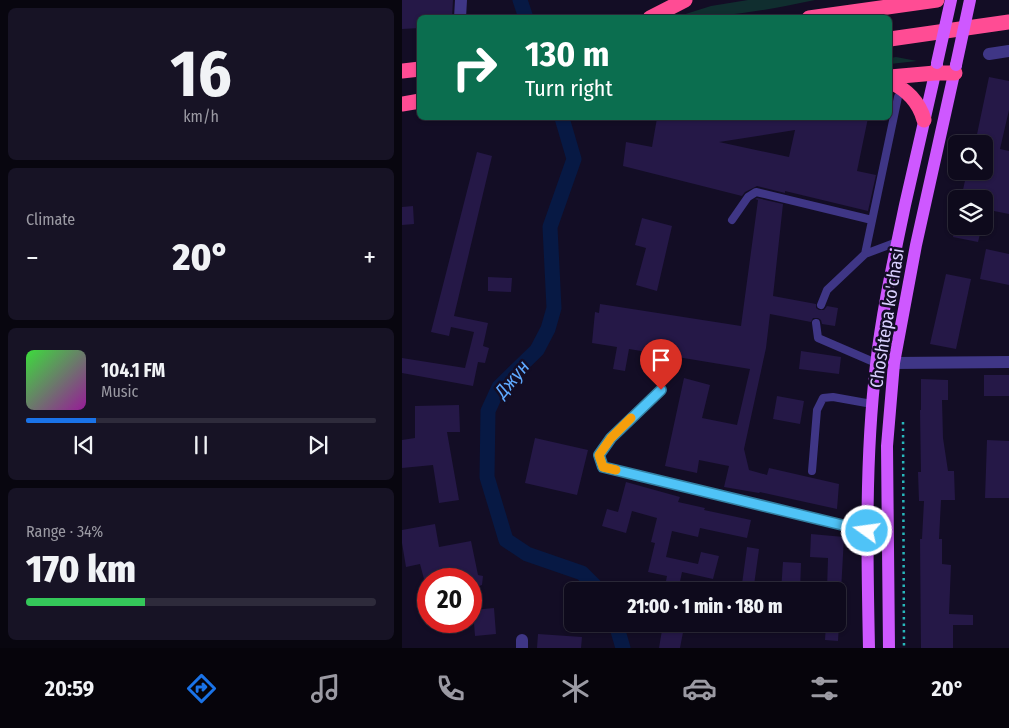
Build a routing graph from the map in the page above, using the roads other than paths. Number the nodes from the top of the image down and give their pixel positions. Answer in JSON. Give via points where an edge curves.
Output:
{"nodes":[{"id":1,"x":460,"y":0,"type":"edge"},
{"id":2,"x":685,"y":0,"type":"edge"},
{"id":3,"x":937,"y":0,"type":"edge"},
{"id":4,"x":951,"y":0,"type":"edge"},
{"id":5,"x":970,"y":0,"type":"edge"},
{"id":6,"x":460,"y":15,"type":"edge"},
{"id":7,"x":656,"y":15,"type":"edge"},
{"id":8,"x":830,"y":15,"type":"edge"},
{"id":9,"x":1008,"y":22,"type":"edge"},
{"id":10,"x":892,"y":39,"type":"edge"},
{"id":11,"x":1008,"y":51,"type":"edge"},
{"id":12,"x":989,"y":54,"type":"dead end"},
{"id":13,"x":417,"y":68,"type":"edge"},
{"id":14,"x":936,"y":68,"type":"junction"},
{"id":15,"x":956,"y":69,"type":"junction"},
{"id":16,"x":402,"y":71,"type":"edge"},
{"id":17,"x":892,"y":77,"type":"edge"},
{"id":18,"x":892,"y":83,"type":"edge"},
{"id":19,"x":898,"y":97,"type":"dead end"},
{"id":20,"x":417,"y":102,"type":"edge"},
{"id":21,"x":402,"y":104,"type":"edge"},
{"id":22,"x":924,"y":120,"type":"junction"},
{"id":23,"x":732,"y":220,"type":"dead end"},
{"id":24,"x":872,"y":220,"type":"junction"},
{"id":25,"x":897,"y":242,"type":"junction"},
{"id":26,"x":865,"y":254,"type":"junction"},
{"id":27,"x":820,"y":305,"type":"dead end"},
{"id":28,"x":816,"y":323,"type":"dead end"},
{"id":29,"x":894,"y":362,"type":"junction"},
{"id":30,"x":1008,"y":362,"type":"edge"},
{"id":31,"x":876,"y":363,"type":"junction"},
{"id":32,"x":661,"y":390,"type":"dead end"},
{"id":33,"x":872,"y":404,"type":"junction"},
{"id":34,"x":812,"y":471,"type":"dead end"},
{"id":35,"x":867,"y":531,"type":"junction"},
{"id":36,"x":869,"y":648,"type":"edge"},
{"id":37,"x":889,"y":648,"type":"edge"}],
"edges":[{"from":1,"to":6,"type":"street"},
{"from":2,"to":7,"type":"highway"},
{"from":3,"to":8,"type":"highway"},
{"from":4,"to":14,"type":"main road","name":"Choshtepa ko'chasi","bridge":true},
{"from":5,"to":15,"type":"main road","name":"Choshtepa ko'chasi","bridge":true},
{"from":9,"to":10,"type":"highway"},
{"from":11,"to":12,"type":"street"},
{"from":13,"to":16,"type":"highway"},
{"from":14,"to":15,"type":"highway"},
{"from":14,"to":17,"type":"highway"},
{"from":14,"to":22,"type":"main road","name":"Choshtepa ko'chasi"},
{"from":15,"to":29,"type":"main road","name":"Choshtepa ko'chasi","via":[[909,279]]},
{"from":18,"to":22,"type":"highway","via":[[914,100]]},
{"from":19,"to":24,"type":"lane"},
{"from":20,"to":21,"type":"highway"},
{"from":22,"to":25,"type":"main road","name":"Choshtepa ko'chasi"},
{"from":23,"to":24,"type":"lane","via":[[748,196],[756,192]]},
{"from":24,"to":26,"type":"lane"},
{"from":25,"to":26,"type":"lane"},
{"from":25,"to":31,"type":"main road","name":"Choshtepa ko'chasi"},
{"from":26,"to":27,"type":"lane","via":[[827,290]]},
{"from":28,"to":31,"type":"lane","via":[[818,338]]},
{"from":29,"to":30,"type":"street"},
{"from":29,"to":37,"type":"main road","name":"Choshtepa ko'chasi","via":[[887,446]]},
{"from":31,"to":33,"type":"main road","name":"Choshtepa ko'chasi"},
{"from":32,"to":35,"type":"lane","via":[[611,438],[599,455],[603,467]]},
{"from":33,"to":34,"type":"lane","via":[[833,396],[823,398],[817,410]]},
{"from":33,"to":35,"type":"main road","name":"Choshtepa ko'chasi"},
{"from":35,"to":36,"type":"main road","name":"Choshtepa ko'chasi"}]}
